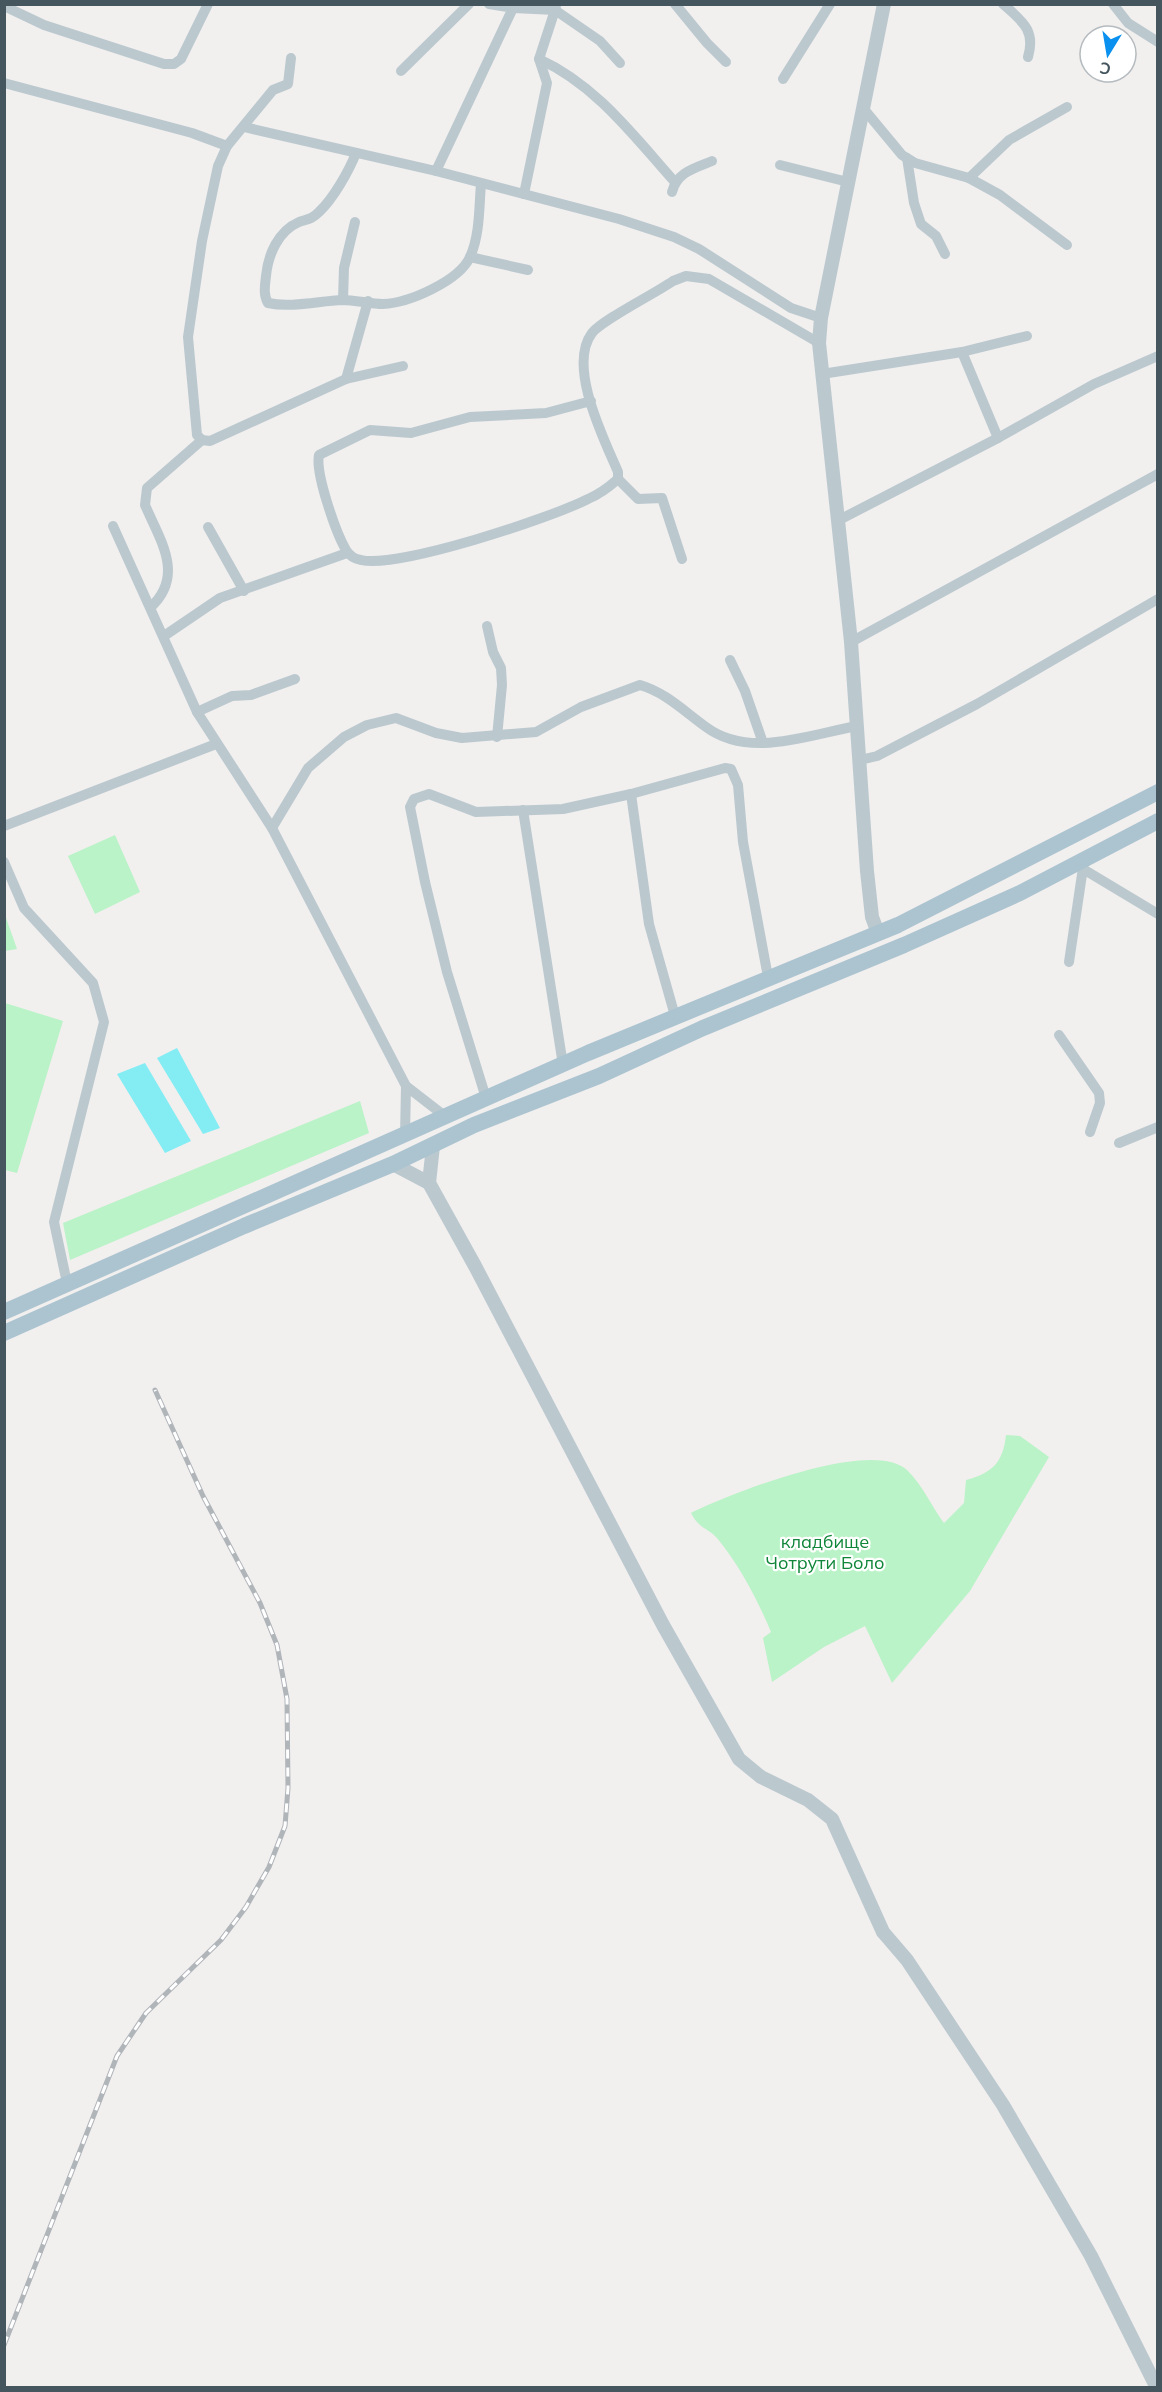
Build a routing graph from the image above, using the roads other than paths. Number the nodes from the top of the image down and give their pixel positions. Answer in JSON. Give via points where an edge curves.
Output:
{"nodes":[{"id":1,"x":208,"y":4,"type":"edge"},
{"id":2,"x":469,"y":4,"type":"edge"},
{"id":3,"x":489,"y":4,"type":"edge"},
{"id":4,"x":675,"y":4,"type":"edge"},
{"id":5,"x":830,"y":4,"type":"edge"},
{"id":6,"x":884,"y":4,"type":"edge"},
{"id":7,"x":1003,"y":4,"type":"edge"},
{"id":8,"x":1113,"y":4,"type":"edge"},
{"id":9,"x":4,"y":6,"type":"edge"},
{"id":10,"x":556,"y":7,"type":"edge"},
{"id":11,"x":513,"y":8,"type":"junction"},
{"id":12,"x":1158,"y":42,"type":"edge"},
{"id":13,"x":1028,"y":57,"type":"dead end"},
{"id":14,"x":291,"y":58,"type":"dead end"},
{"id":15,"x":539,"y":60,"type":"junction"},
{"id":16,"x":726,"y":62,"type":"dead end"},
{"id":17,"x":620,"y":63,"type":"dead end"},
{"id":18,"x":401,"y":71,"type":"dead end"},
{"id":19,"x":783,"y":79,"type":"dead end"},
{"id":20,"x":4,"y":83,"type":"edge"},
{"id":21,"x":1067,"y":107,"type":"dead end"},
{"id":22,"x":863,"y":108,"type":"junction"},
{"id":23,"x":244,"y":127,"type":"junction"},
{"id":24,"x":227,"y":146,"type":"junction"},
{"id":25,"x":356,"y":153,"type":"junction"},
{"id":26,"x":907,"y":158,"type":"junction"},
{"id":27,"x":712,"y":161,"type":"dead end"},
{"id":28,"x":780,"y":165,"type":"dead end"},
{"id":29,"x":436,"y":171,"type":"junction"},
{"id":30,"x":969,"y":178,"type":"junction"},
{"id":31,"x":848,"y":182,"type":"junction"},
{"id":32,"x":481,"y":184,"type":"junction"},
{"id":33,"x":524,"y":194,"type":"junction"},
{"id":34,"x":355,"y":222,"type":"dead end"},
{"id":35,"x":1067,"y":245,"type":"dead end"},
{"id":36,"x":945,"y":255,"type":"dead end"},
{"id":37,"x":470,"y":257,"type":"junction"},
{"id":38,"x":528,"y":270,"type":"dead end"},
{"id":39,"x":344,"y":300,"type":"junction"},
{"id":40,"x":368,"y":301,"type":"junction"},
{"id":41,"x":821,"y":318,"type":"junction"},
{"id":42,"x":1027,"y":336,"type":"dead end"},
{"id":43,"x":819,"y":343,"type":"junction"},
{"id":44,"x":962,"y":352,"type":"junction"},
{"id":45,"x":1158,"y":356,"type":"edge"},
{"id":46,"x":403,"y":366,"type":"dead end"},
{"id":47,"x":822,"y":374,"type":"junction"},
{"id":48,"x":346,"y":379,"type":"junction"},
{"id":49,"x":591,"y":401,"type":"junction"},
{"id":50,"x":998,"y":438,"type":"junction"},
{"id":51,"x":202,"y":440,"type":"junction"},
{"id":52,"x":1158,"y":474,"type":"edge"},
{"id":53,"x":618,"y":479,"type":"junction"},
{"id":54,"x":839,"y":520,"type":"junction"},
{"id":55,"x":113,"y":526,"type":"dead end"},
{"id":56,"x":208,"y":528,"type":"dead end"},
{"id":57,"x":347,"y":553,"type":"junction"},
{"id":58,"x":682,"y":560,"type":"dead end"},
{"id":59,"x":244,"y":591,"type":"junction"},
{"id":60,"x":1158,"y":599,"type":"edge"},
{"id":61,"x":151,"y":607,"type":"junction"},
{"id":62,"x":487,"y":626,"type":"dead end"},
{"id":63,"x":164,"y":636,"type":"junction"},
{"id":64,"x":852,"y":642,"type":"junction"},
{"id":65,"x":730,"y":660,"type":"dead end"},
{"id":66,"x":295,"y":679,"type":"dead end"},
{"id":67,"x":197,"y":712,"type":"junction"},
{"id":68,"x":856,"y":726,"type":"junction"},
{"id":69,"x":497,"y":737,"type":"junction"},
{"id":70,"x":763,"y":743,"type":"junction"},
{"id":71,"x":216,"y":744,"type":"junction"},
{"id":72,"x":860,"y":760,"type":"junction"},
{"id":73,"x":1158,"y":792,"type":"edge"},
{"id":74,"x":632,"y":794,"type":"junction"},
{"id":75,"x":523,"y":810,"type":"junction"},
{"id":76,"x":1158,"y":821,"type":"edge"},
{"id":77,"x":4,"y":826,"type":"edge"},
{"id":78,"x":272,"y":828,"type":"junction"},
{"id":79,"x":4,"y":862,"type":"edge"},
{"id":80,"x":1084,"y":865,"type":"junction"},
{"id":81,"x":970,"y":889,"type":"junction"},
{"id":82,"x":980,"y":911,"type":"junction"},
{"id":83,"x":1155,"y":911,"type":"edge"},
{"id":84,"x":878,"y":933,"type":"junction"},
{"id":85,"x":1069,"y":962,"type":"dead end"},
{"id":86,"x":768,"y":977,"type":"junction"},
{"id":87,"x":675,"y":1016,"type":"junction"},
{"id":88,"x":1059,"y":1035,"type":"dead end"},
{"id":89,"x":588,"y":1053,"type":"junction"},
{"id":90,"x":563,"y":1065,"type":"junction"},
{"id":91,"x":599,"y":1076,"type":"junction"},
{"id":92,"x":406,"y":1086,"type":"junction"},
{"id":93,"x":486,"y":1098,"type":"junction"},
{"id":94,"x":446,"y":1117,"type":"junction"},
{"id":95,"x":1158,"y":1127,"type":"edge"},
{"id":96,"x":1090,"y":1132,"type":"dead end"},
{"id":97,"x":405,"y":1136,"type":"junction"},
{"id":98,"x":1119,"y":1143,"type":"dead end"},
{"id":99,"x":433,"y":1146,"type":"junction"},
{"id":100,"x":393,"y":1164,"type":"junction"},
{"id":101,"x":429,"y":1183,"type":"junction"},
{"id":102,"x":241,"y":1218,"type":"junction"},
{"id":103,"x":67,"y":1282,"type":"junction"},
{"id":104,"x":4,"y":1311,"type":"edge"},
{"id":105,"x":4,"y":1333,"type":"edge"},
{"id":106,"x":1156,"y":2388,"type":"edge"}],
"edges":[{"from":1,"to":9,"type":"street","via":[[181,59],[174,64],[44,25]]},
{"from":2,"to":18,"type":"street"},
{"from":3,"to":11,"type":"street"},
{"from":4,"to":16,"type":"street"},
{"from":5,"to":19,"type":"street"},
{"from":6,"to":22,"type":"street"},
{"from":7,"to":13,"type":"street","via":[[1029,31],[1032,43]]},
{"from":8,"to":12,"type":"street","via":[[1128,23]]},
{"from":10,"to":11,"type":"street"},
{"from":10,"to":15,"type":"street"},
{"from":10,"to":17,"type":"street"},
{"from":11,"to":29,"type":"street"},
{"from":14,"to":23,"type":"street","via":[[288,84],[273,90]]},
{"from":15,"to":27,"type":"street","via":[[577,81],[608,106],[673,186],[682,174]]},
{"from":15,"to":33,"type":"street","via":[[547,83]]},
{"from":20,"to":24,"type":"street"},
{"from":21,"to":30,"type":"street","via":[[1009,140]]},
{"from":22,"to":26,"type":"street"},
{"from":22,"to":31,"type":"street"},
{"from":23,"to":24,"type":"street"},
{"from":23,"to":25,"type":"street"},
{"from":24,"to":51,"type":"street","via":[[218,166],[188,337],[197,435]]},
{"from":25,"to":29,"type":"street"},
{"from":25,"to":39,"type":"street","via":[[322,210],[312,220],[298,222],[285,232],[268,258],[267,301],[273,304]]},
{"from":26,"to":30,"type":"street"},
{"from":26,"to":36,"type":"street","via":[[921,224],[936,236]]},
{"from":28,"to":31,"type":"street"},
{"from":29,"to":32,"type":"street"},
{"from":30,"to":35,"type":"street","via":[[1000,195]]},
{"from":31,"to":41,"type":"street"},
{"from":32,"to":33,"type":"street"},
{"from":32,"to":37,"type":"street"},
{"from":33,"to":41,"type":"street","via":[[675,237],[791,308]]},
{"from":34,"to":39,"type":"street","via":[[344,268]]},
{"from":37,"to":38,"type":"street"},
{"from":37,"to":40,"type":"street","via":[[436,287],[412,298],[383,303]]},
{"from":39,"to":40,"type":"street"},
{"from":40,"to":48,"type":"street"},
{"from":41,"to":43,"type":"street"},
{"from":42,"to":44,"type":"street"},
{"from":43,"to":47,"type":"street"},
{"from":43,"to":49,"type":"street","via":[[709,279],[686,276],[593,332],[584,350]]},
{"from":44,"to":47,"type":"street"},
{"from":44,"to":50,"type":"street"},
{"from":45,"to":50,"type":"street","via":[[1094,384]]},
{"from":46,"to":48,"type":"street"},
{"from":47,"to":54,"type":"street"},
{"from":48,"to":51,"type":"street","via":[[210,441]]},
{"from":49,"to":53,"type":"street"},
{"from":49,"to":57,"type":"street","via":[[546,412],[470,417],[411,433],[370,430],[318,455],[318,467]]},
{"from":50,"to":54,"type":"street"},
{"from":51,"to":61,"type":"street","via":[[147,488],[144,496],[169,567],[165,590]]},
{"from":52,"to":64,"type":"street"},
{"from":53,"to":57,"type":"street","via":[[587,500],[476,539],[372,562]]},
{"from":53,"to":58,"type":"street","via":[[639,500],[662,498]]},
{"from":54,"to":64,"type":"street"},
{"from":55,"to":61,"type":"street"},
{"from":56,"to":59,"type":"street"},
{"from":57,"to":59,"type":"street"},
{"from":59,"to":63,"type":"street","via":[[220,598]]},
{"from":60,"to":72,"type":"street","via":[[977,704],[877,756]]},
{"from":61,"to":63,"type":"street"},
{"from":62,"to":69,"type":"street","via":[[501,668]]},
{"from":63,"to":67,"type":"street"},
{"from":64,"to":68,"type":"street"},
{"from":65,"to":70,"type":"street"},
{"from":66,"to":67,"type":"street","via":[[252,695],[219,700]]},
{"from":67,"to":71,"type":"street"},
{"from":68,"to":70,"type":"street"},
{"from":68,"to":72,"type":"street"},
{"from":69,"to":70,"type":"street","via":[[536,732],[581,707],[640,685],[659,693],[727,740],[748,745]]},
{"from":69,"to":78,"type":"street","via":[[462,738],[396,718],[368,725],[344,737],[308,768]]},
{"from":71,"to":77,"type":"street"},
{"from":71,"to":78,"type":"street"},
{"from":72,"to":84,"type":"street","via":[[867,871],[872,917]]},
{"from":73,"to":81,"type":"main road"},
{"from":74,"to":75,"type":"street","via":[[562,809]]},
{"from":74,"to":86,"type":"street","via":[[725,768],[731,770],[738,785],[743,842]]},
{"from":74,"to":87,"type":"street","via":[[649,924]]},
{"from":75,"to":90,"type":"street"},
{"from":75,"to":93,"type":"street","via":[[476,812],[429,794],[414,799],[410,807],[447,972]]},
{"from":76,"to":80,"type":"main road"},
{"from":78,"to":92,"type":"street"},
{"from":79,"to":103,"type":"street","via":[[24,908],[93,983],[104,1022],[54,1222]]},
{"from":80,"to":82,"type":"main road"},
{"from":80,"to":83,"type":"street"},
{"from":80,"to":85,"type":"street"},
{"from":81,"to":82,"type":"main road"},
{"from":81,"to":84,"type":"main road"},
{"from":82,"to":91,"type":"main road"},
{"from":84,"to":86,"type":"main road"},
{"from":86,"to":87,"type":"main road"},
{"from":87,"to":89,"type":"main road"},
{"from":88,"to":96,"type":"street","via":[[1099,1093]]},
{"from":89,"to":90,"type":"main road"},
{"from":89,"to":91,"type":"main road"},
{"from":90,"to":93,"type":"main road"},
{"from":91,"to":99,"type":"main road","via":[[474,1125]]},
{"from":92,"to":94,"type":"street"},
{"from":92,"to":97,"type":"street"},
{"from":93,"to":94,"type":"main road"},
{"from":94,"to":97,"type":"main road"},
{"from":95,"to":98,"type":"street"},
{"from":97,"to":102,"type":"main road"},
{"from":99,"to":100,"type":"main road"},
{"from":99,"to":101,"type":"street"},
{"from":100,"to":101,"type":"street"},
{"from":100,"to":102,"type":"main road"},
{"from":101,"to":106,"type":"street","via":[[663,1625],[739,1759],[761,1777],[815,1804],[832,1819],[883,1932],[907,1960],[1003,2105],[1091,2256]]},
{"from":102,"to":103,"type":"main road"},
{"from":102,"to":105,"type":"main road"},
{"from":103,"to":104,"type":"main road"}]}
